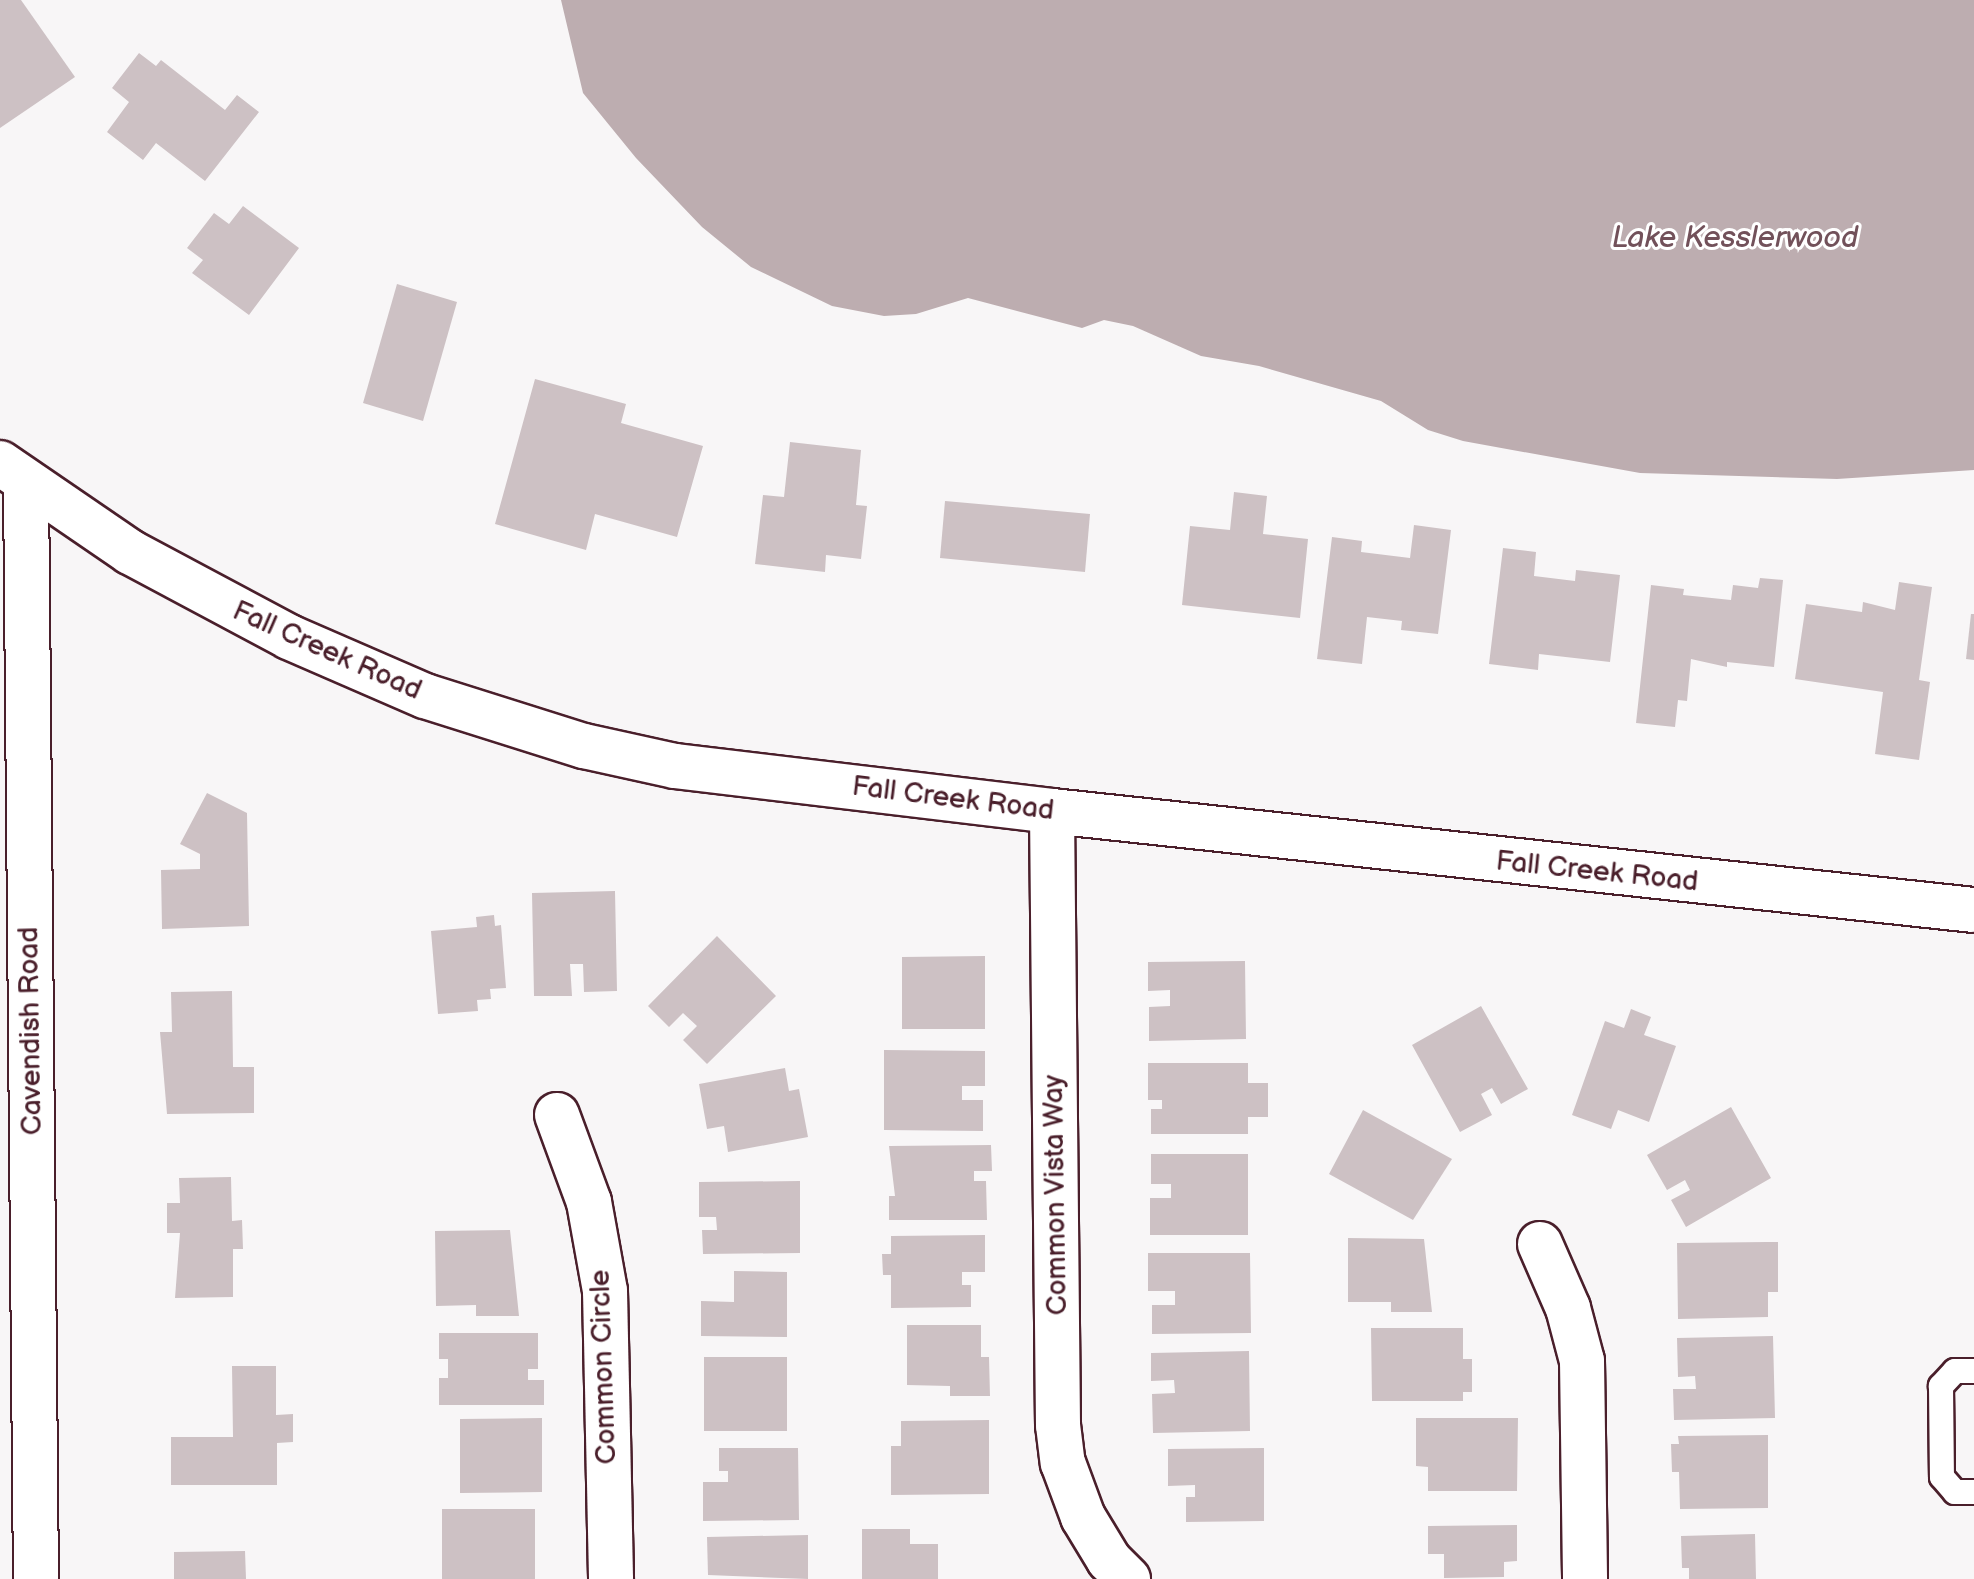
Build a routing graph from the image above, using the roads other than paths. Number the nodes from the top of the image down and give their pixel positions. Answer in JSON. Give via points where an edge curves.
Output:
{"nodes":[{"id":1,"x":13,"y":473,"type":"edge"},
{"id":2,"x":1052,"y":811,"type":"junction"},
{"id":3,"x":1974,"y":910,"type":"edge"},
{"id":4,"x":557,"y":1115,"type":"dead end"},
{"id":5,"x":1540,"y":1244,"type":"dead end"},
{"id":6,"x":1974,"y":1371,"type":"edge"},
{"id":7,"x":1974,"y":1492,"type":"edge"},
{"id":8,"x":1114,"y":1575,"type":"edge"},
{"id":9,"x":36,"y":1579,"type":"edge"},
{"id":10,"x":611,"y":1579,"type":"edge"},
{"id":11,"x":1585,"y":1579,"type":"edge"}],
"edges":[{"from":1,"to":2,"type":"street","name":"Fall Creek Road","via":[[208,597],[378,677],[495,720],[675,766]]},
{"from":1,"to":9,"type":"street","name":"Cavendish Road"},
{"from":2,"to":3,"type":"street","name":"Fall Creek Road"},
{"from":2,"to":8,"type":"street","name":"Common Vista Way","via":[[1058,1425],[1063,1463],[1083,1517]]},
{"from":4,"to":10,"type":"street","name":"Common Circle","via":[[589,1202],[605,1291]]},
{"from":5,"to":11,"type":"street","via":[[1568,1308],[1582,1361]]},
{"from":6,"to":7,"type":"lane","via":[[1955,1371],[1941,1386],[1942,1477],[1955,1492]]}]}
